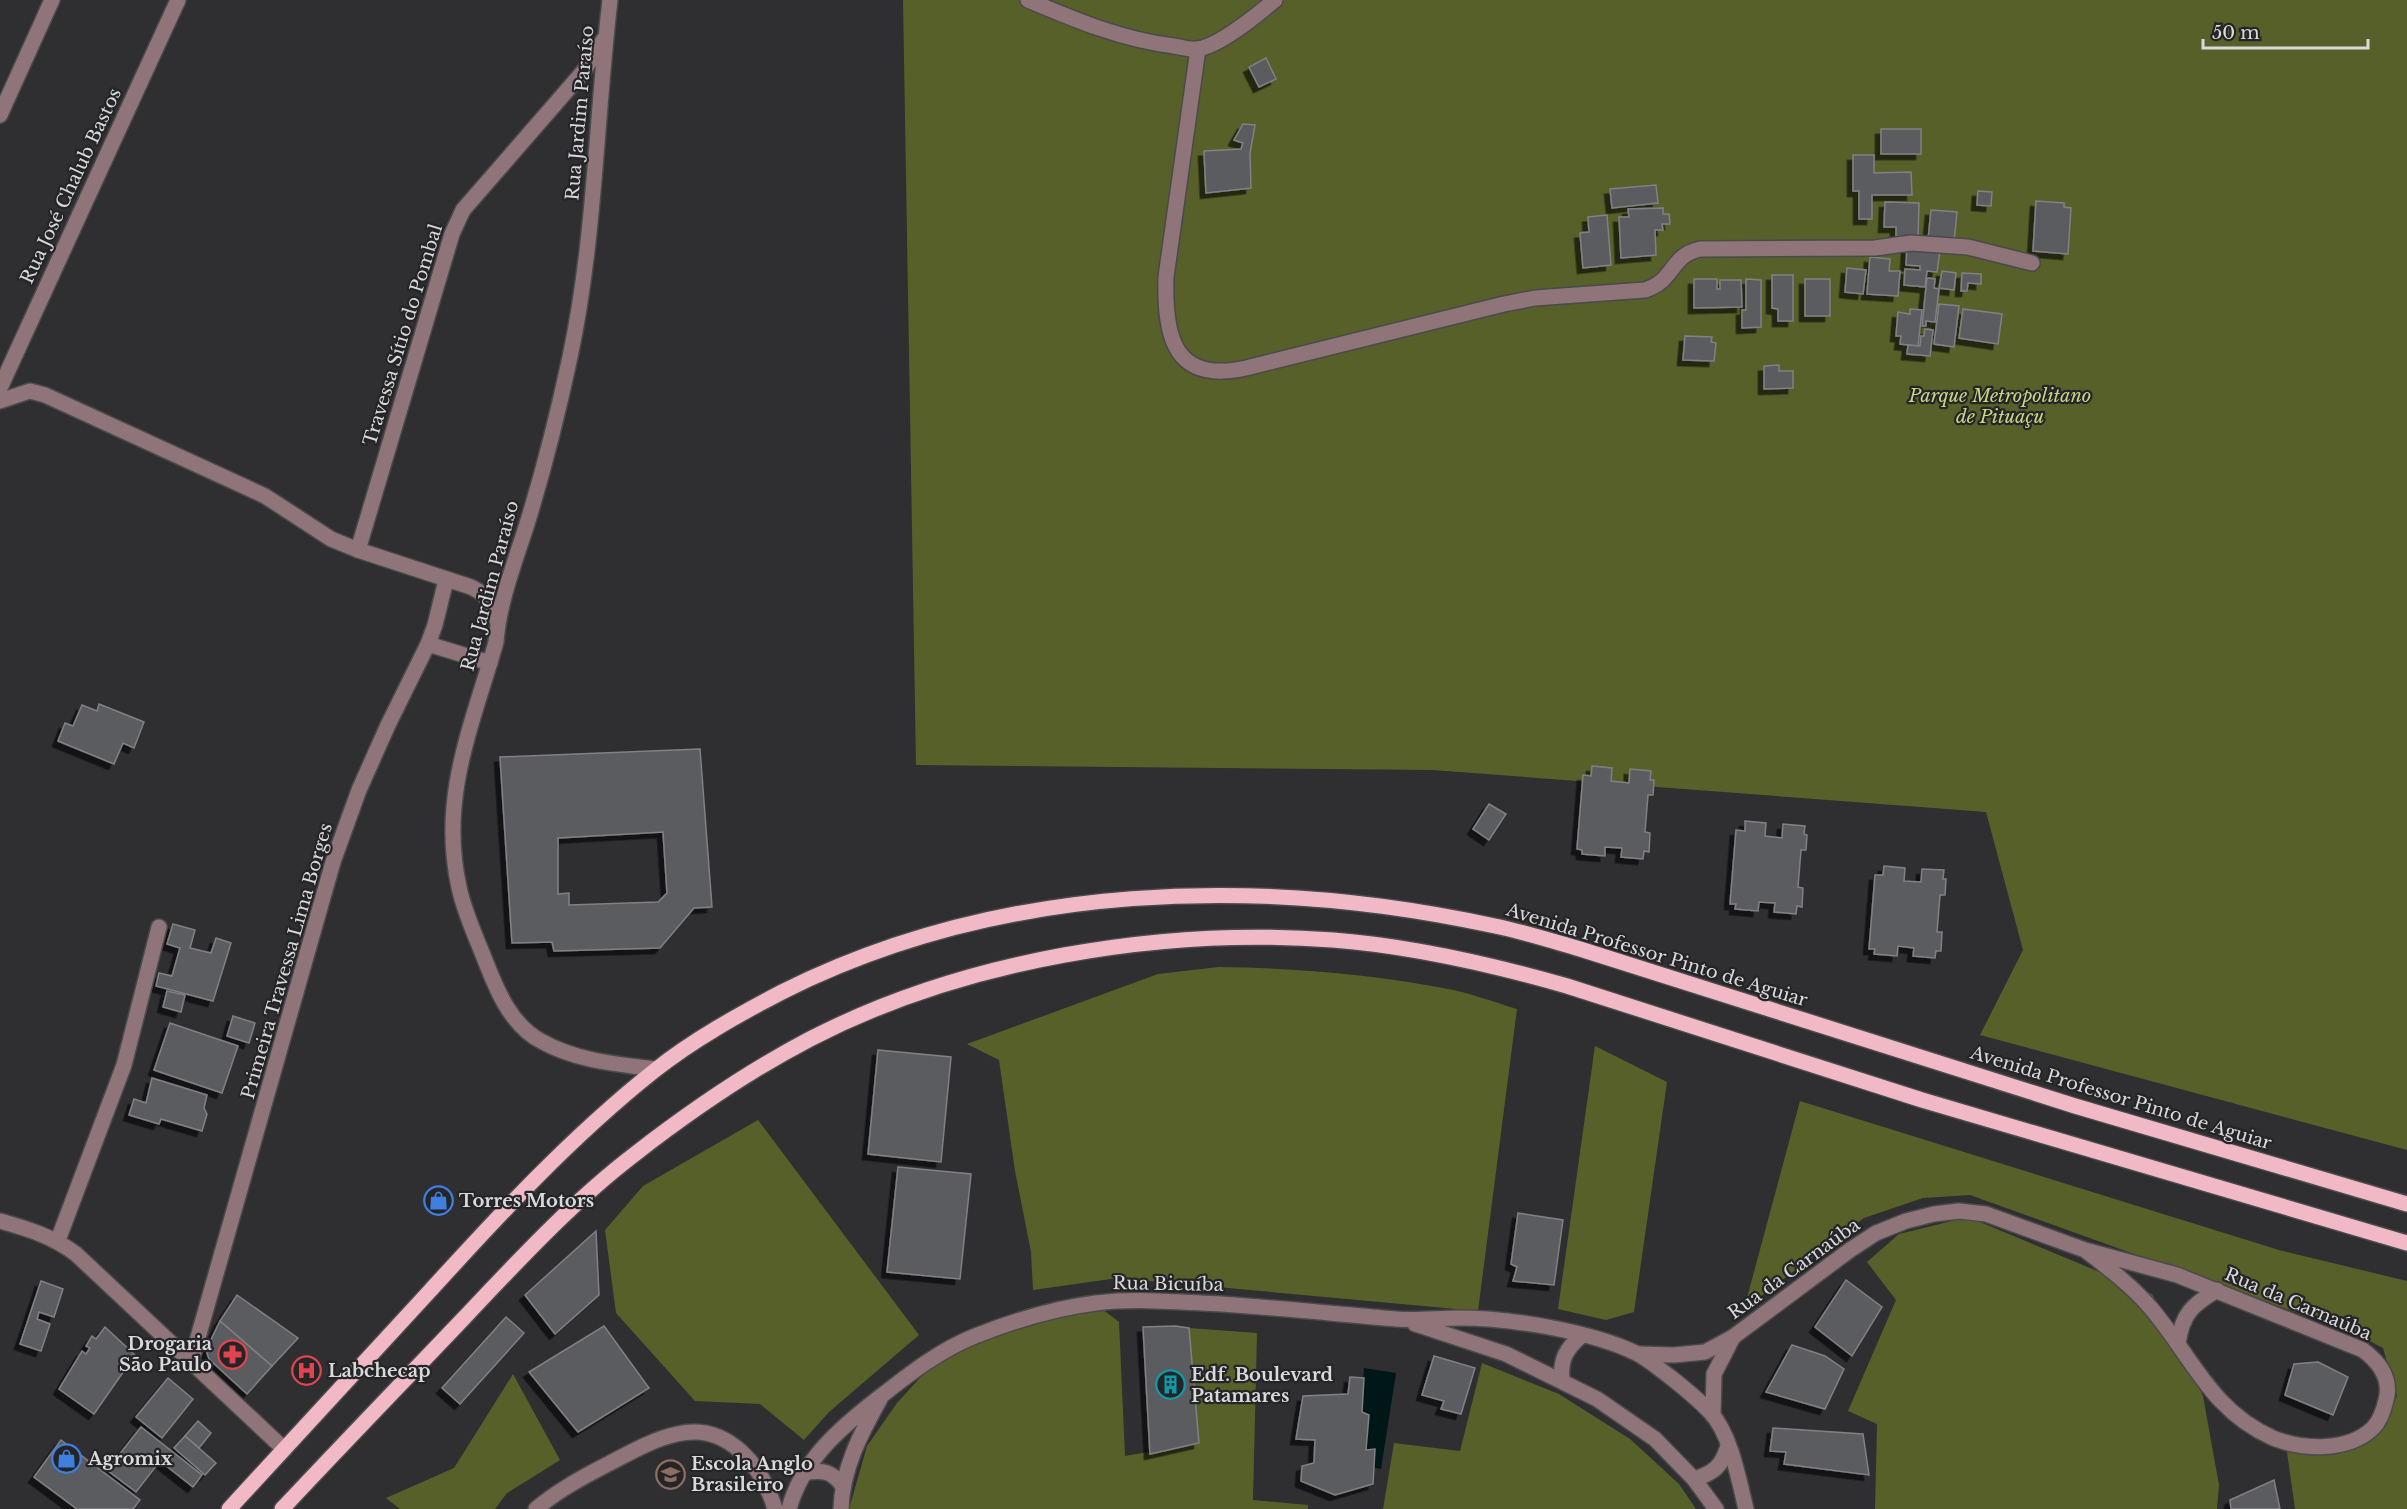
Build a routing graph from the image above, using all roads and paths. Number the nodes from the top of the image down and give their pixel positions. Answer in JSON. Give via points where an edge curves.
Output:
{"nodes":[{"id":1,"x":52,"y":0,"type":"edge"},
{"id":2,"x":178,"y":0,"type":"edge"},
{"id":3,"x":610,"y":0,"type":"edge"},
{"id":4,"x":1028,"y":0,"type":"edge"},
{"id":5,"x":1275,"y":0,"type":"edge"},
{"id":6,"x":606,"y":36,"type":"junction"},
{"id":7,"x":1198,"y":49,"type":"junction"},
{"id":8,"x":0,"y":115,"type":"edge"},
{"id":9,"x":2032,"y":263,"type":"dead end"},
{"id":10,"x":0,"y":388,"type":"edge"},
{"id":11,"x":0,"y":401,"type":"edge"},
{"id":12,"x":358,"y":550,"type":"junction"},
{"id":13,"x":446,"y":580,"type":"junction"},
{"id":14,"x":497,"y":621,"type":"junction"},
{"id":15,"x":428,"y":644,"type":"junction"},
{"id":16,"x":490,"y":663,"type":"junction"},
{"id":17,"x":159,"y":927,"type":"dead end"},
{"id":18,"x":656,"y":1069,"type":"junction"},
{"id":19,"x":2407,"y":1204,"type":"edge"},
{"id":20,"x":0,"y":1221,"type":"edge"},
{"id":21,"x":58,"y":1240,"type":"junction"},
{"id":22,"x":2407,"y":1243,"type":"edge"},
{"id":23,"x":2085,"y":1250,"type":"junction"},
{"id":24,"x":2217,"y":1290,"type":"junction"},
{"id":25,"x":1401,"y":1319,"type":"junction"},
{"id":26,"x":1582,"y":1335,"type":"junction"},
{"id":27,"x":1733,"y":1337,"type":"junction"},
{"id":28,"x":2178,"y":1344,"type":"junction"},
{"id":29,"x":1639,"y":1354,"type":"junction"},
{"id":30,"x":191,"y":1362,"type":"junction"},
{"id":31,"x":1562,"y":1380,"type":"junction"},
{"id":32,"x":883,"y":1394,"type":"junction"},
{"id":33,"x":1713,"y":1415,"type":"junction"},
{"id":34,"x":1728,"y":1446,"type":"junction"},
{"id":35,"x":284,"y":1449,"type":"junction"},
{"id":36,"x":803,"y":1473,"type":"junction"},
{"id":37,"x":1694,"y":1479,"type":"junction"},
{"id":38,"x":843,"y":1486,"type":"junction"},
{"id":39,"x":229,"y":1509,"type":"edge"},
{"id":40,"x":282,"y":1509,"type":"edge"},
{"id":41,"x":536,"y":1509,"type":"edge"},
{"id":42,"x":775,"y":1509,"type":"edge"},
{"id":43,"x":789,"y":1509,"type":"edge"},
{"id":44,"x":841,"y":1509,"type":"edge"},
{"id":45,"x":1716,"y":1509,"type":"edge"},
{"id":46,"x":1746,"y":1509,"type":"edge"}],
"edges":[{"from":1,"to":8,"type":"street"},
{"from":2,"to":10,"type":"street","name":"Rua José Chalub Bastos"},
{"from":3,"to":6,"type":"street","name":"Rua Jardim Paraíso"},
{"from":4,"to":7,"type":"street","via":[[1130,38]]},
{"from":5,"to":7,"type":"street","via":[[1245,24]]},
{"from":6,"to":12,"type":"street","name":"Travessa Sítio do Pombal","via":[[583,72],[463,210],[452,234]]},
{"from":6,"to":14,"type":"street","name":"Rua Jardim Paraíso","via":[[589,230],[571,354],[528,521]]},
{"from":7,"to":9,"type":"street","via":[[1165,305],[1177,350],[1190,365],[1204,371],[1225,373],[1535,298],[1644,290],[1666,279],[1688,252],[1700,249],[1875,248],[1911,243],[1968,247]]},
{"from":11,"to":12,"type":"street","via":[[30,391],[45,395],[265,496],[331,539]]},
{"from":12,"to":13,"type":"street"},
{"from":13,"to":14,"type":"street","via":[[485,594],[494,605]]},
{"from":13,"to":15,"type":"street","name":"Primeira Travessa Lima Borges"},
{"from":14,"to":16,"type":"street","name":"Rua Jardim Paraíso"},
{"from":15,"to":16,"type":"street"},
{"from":15,"to":30,"type":"street","name":"Primeira Travessa Lima Borges","via":[[359,790],[333,862]]},
{"from":16,"to":18,"type":"street","name":"Rua Jardim Paraíso","via":[[464,747],[453,802],[459,888],[489,970],[512,1016],[542,1042],[599,1062]]},
{"from":17,"to":21,"type":"street","via":[[124,1065]]},
{"from":18,"to":19,"type":"main road","name":"Avenida Professor Pinto de Aguiar","via":[[701,1038],[813,976],[936,932],[1020,913],[1188,895],[1338,901],[1508,929],[1580,949],[2075,1106]]},
{"from":18,"to":35,"type":"main road","name":"Avenida Professor Pinto de Aguiar","via":[[572,1143],[481,1235]]},
{"from":20,"to":21,"type":"street"},
{"from":21,"to":30,"type":"street"},
{"from":22,"to":40,"type":"main road","via":[[2063,1143],[1488,964],[1334,940],[1189,939],[1105,948],[1029,962],[892,1004],[804,1042],[710,1101],[633,1155],[580,1200]]},
{"from":23,"to":24,"type":"street","name":"Rua da Carnaúba"},
{"from":23,"to":27,"type":"street","name":"Rua da Carnaúba","via":[[1986,1214],[1934,1214],[1876,1233]]},
{"from":23,"to":28,"type":"street","name":"Rua da Carnaúba","via":[[2121,1278]]},
{"from":24,"to":28,"type":"street","via":[[2189,1311],[2181,1325]]},
{"from":24,"to":28,"type":"street","name":"Rua da Carnaúba","via":[[2363,1350],[2379,1362],[2388,1394],[2373,1428],[2336,1445],[2313,1447],[2272,1437],[2225,1407]]},
{"from":25,"to":26,"type":"street","name":"Rua Bicuíba","via":[[1462,1318]]},
{"from":25,"to":31,"type":"street","name":"Rua Bicuíba","via":[[1506,1354]]},
{"from":25,"to":32,"type":"street","name":"Rua Bicuíba","via":[[1193,1302],[1095,1303],[1054,1311],[973,1337],[935,1357]]},
{"from":26,"to":29,"type":"street","name":"Rua Bicuíba"},
{"from":26,"to":31,"type":"street","via":[[1563,1355]]},
{"from":27,"to":29,"type":"street","name":"Rua da Carnaúba","via":[[1705,1352]]},
{"from":27,"to":33,"type":"street","name":"Rua da Carnaúba","via":[[1714,1374]]},
{"from":29,"to":33,"type":"street","name":"Rua Bicuíba"},
{"from":30,"to":35,"type":"street"},
{"from":31,"to":37,"type":"street","name":"Rua Bicuíba","via":[[1655,1438]]},
{"from":32,"to":36,"type":"street","name":"Rua Bicuíba","via":[[846,1422]]},
{"from":32,"to":38,"type":"street","name":"Rua Bicuíba","via":[[852,1455]]},
{"from":33,"to":34,"type":"street","name":"Rua Bicuíba"},
{"from":34,"to":37,"type":"street","via":[[1718,1468]]},
{"from":34,"to":46,"type":"street","name":"Rua Bicuíba"},
{"from":35,"to":39,"type":"main road","name":"Avenida Professor Pinto de Aguiar"},
{"from":36,"to":38,"type":"street","via":[[827,1471]]},
{"from":36,"to":43,"type":"street","name":"Rua Bicuíba"},
{"from":37,"to":45,"type":"street","name":"Rua Bicuíba"},
{"from":38,"to":44,"type":"street","name":"Rua Bicuíba"},
{"from":41,"to":42,"type":"street","via":[[582,1478],[631,1453],[678,1434],[698,1432],[740,1449],[769,1487]]}]}
